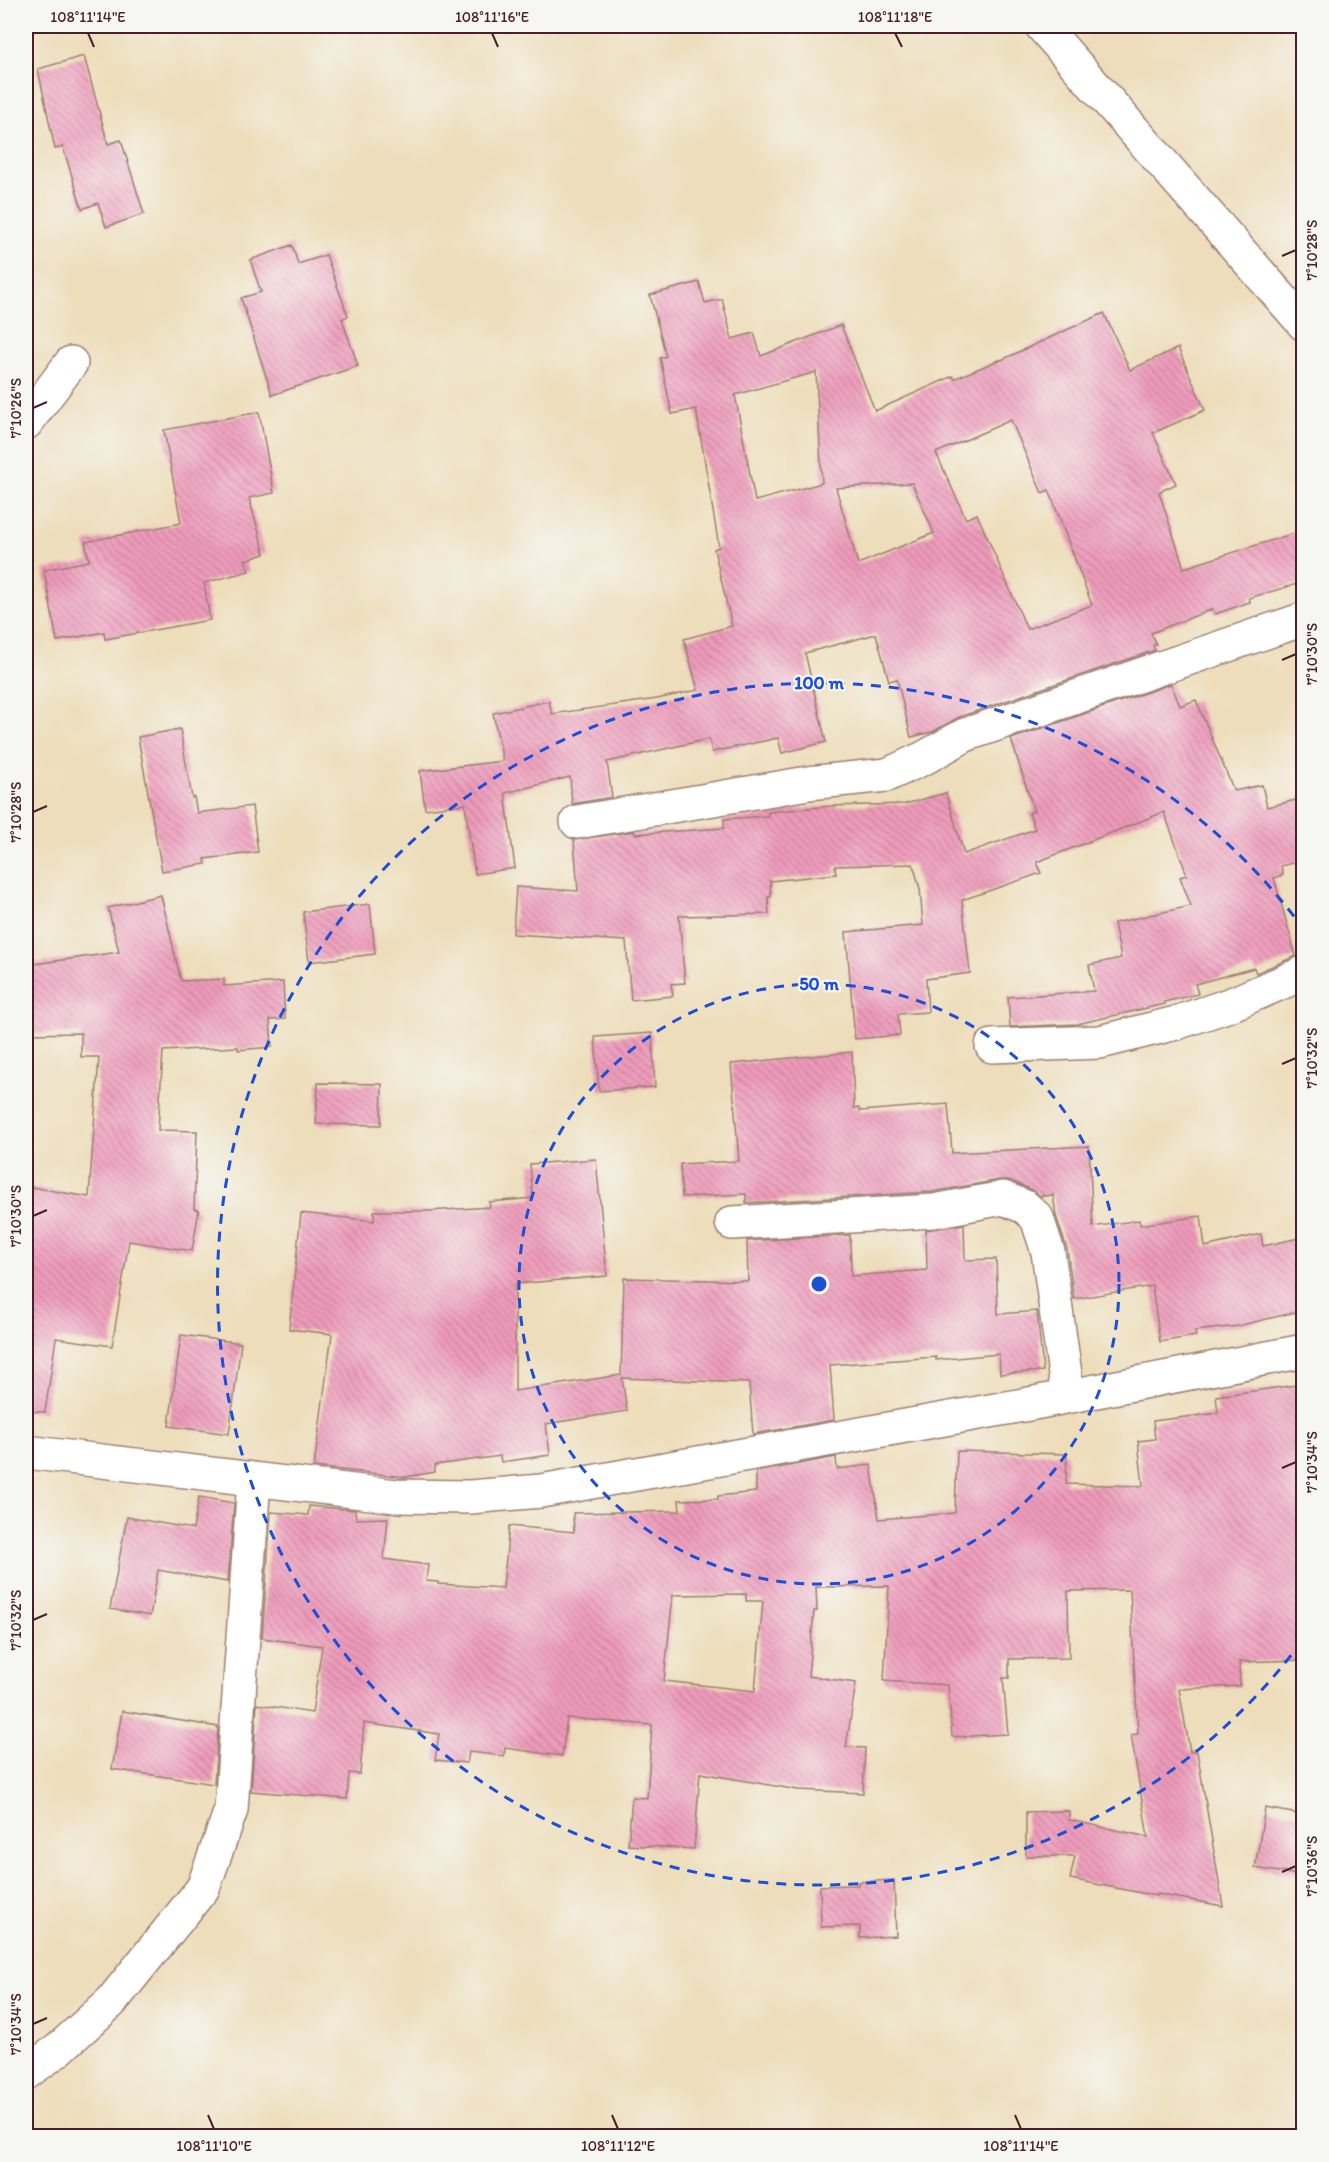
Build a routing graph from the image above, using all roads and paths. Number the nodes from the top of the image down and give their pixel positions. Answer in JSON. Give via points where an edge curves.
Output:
{"nodes":[{"id":1,"x":1042,"y":26,"type":"edge"},
{"id":2,"x":1304,"y":324,"type":"edge"},
{"id":3,"x":70,"y":363,"type":"dead end"},
{"id":4,"x":26,"y":423,"type":"edge"},
{"id":5,"x":1304,"y":620,"type":"edge"},
{"id":6,"x":578,"y":822,"type":"dead end"},
{"id":7,"x":1304,"y":974,"type":"edge"},
{"id":8,"x":992,"y":1046,"type":"dead end"},
{"id":9,"x":732,"y":1224,"type":"dead end"},
{"id":10,"x":1304,"y":1351,"type":"edge"},
{"id":11,"x":1068,"y":1396,"type":"junction"},
{"id":12,"x":26,"y":1452,"type":"edge"},
{"id":13,"x":254,"y":1480,"type":"junction"},
{"id":14,"x":26,"y":2073,"type":"edge"}],
"edges":[{"from":1,"to":2,"type":"street"},
{"from":3,"to":4,"type":"street"},
{"from":5,"to":6,"type":"street","via":[[965,735],[887,775],[808,783]]},
{"from":7,"to":8,"type":"street","via":[[1176,1023],[1100,1042]]},
{"from":9,"to":11,"type":"street","via":[[934,1211],[1003,1198],[1025,1207],[1037,1218],[1048,1252]]},
{"from":10,"to":11,"type":"street"},
{"from":11,"to":13,"type":"street","via":[[541,1491],[470,1497],[396,1496]]},
{"from":12,"to":13,"type":"street"},
{"from":13,"to":14,"type":"street","via":[[231,1810],[203,1888],[111,2002]]}]}
